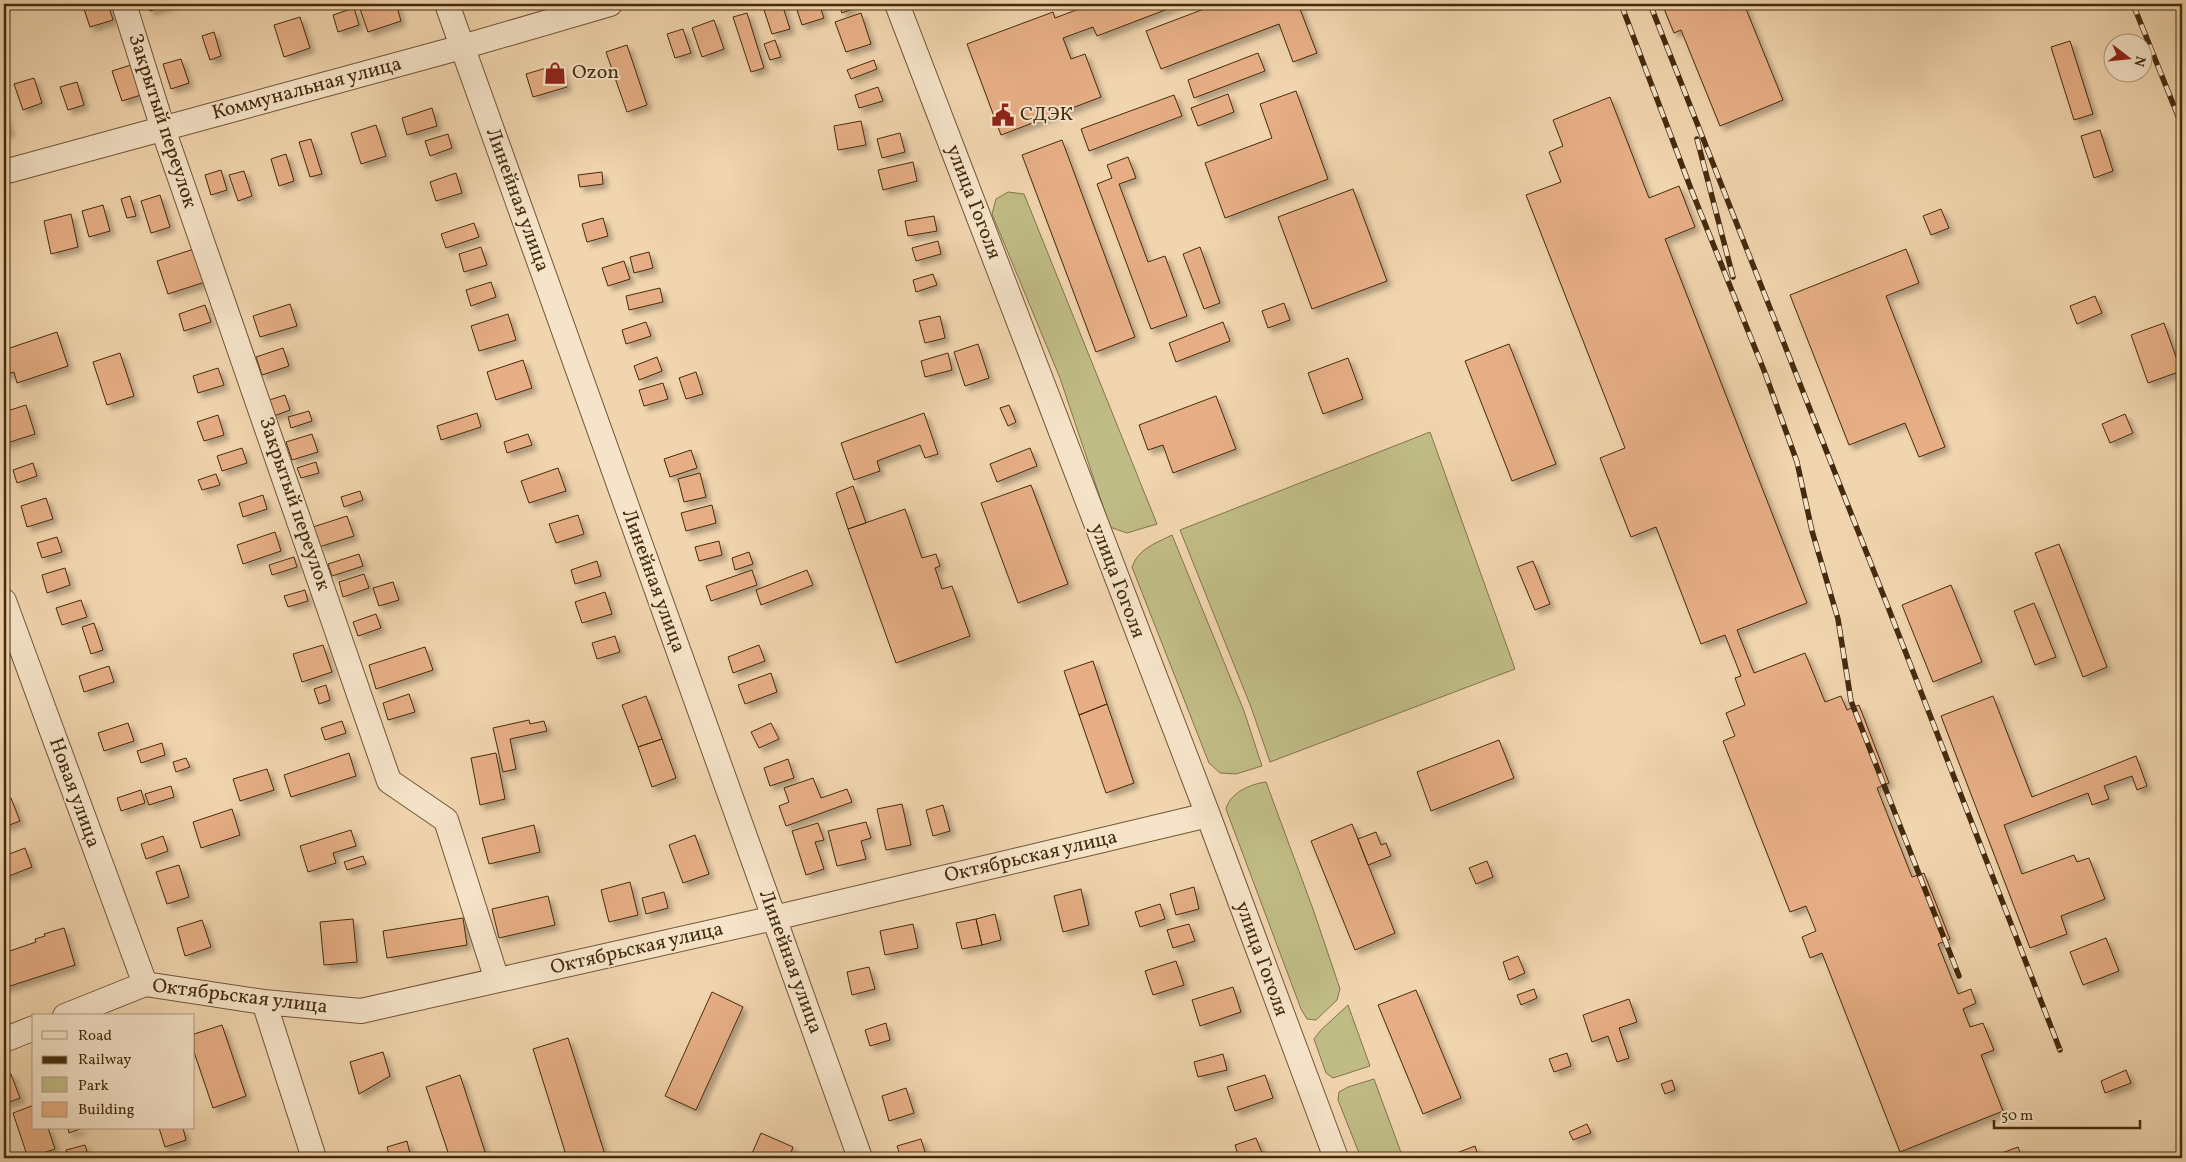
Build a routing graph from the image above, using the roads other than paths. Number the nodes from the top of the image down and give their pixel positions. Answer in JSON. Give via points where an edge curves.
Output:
{"nodes":[{"id":1,"x":124,"y":4,"type":"edge"},
{"id":2,"x":447,"y":4,"type":"edge"},
{"id":3,"x":610,"y":4,"type":"edge"},
{"id":4,"x":897,"y":4,"type":"edge"},
{"id":5,"x":462,"y":47,"type":"junction"},
{"id":6,"x":164,"y":129,"type":"junction"},
{"id":7,"x":4,"y":172,"type":"edge"},
{"id":8,"x":4,"y":601,"type":"edge"},
{"id":9,"x":1208,"y":816,"type":"junction"},
{"id":10,"x":774,"y":918,"type":"junction"},
{"id":11,"x":497,"y":980,"type":"junction"},
{"id":12,"x":145,"y":984,"type":"junction"},
{"id":13,"x":264,"y":1002,"type":"junction"},
{"id":14,"x":70,"y":1014,"type":"edge"},
{"id":15,"x":32,"y":1029,"type":"edge"},
{"id":16,"x":4,"y":1040,"type":"edge"},
{"id":17,"x":314,"y":1158,"type":"edge"},
{"id":18,"x":860,"y":1158,"type":"edge"},
{"id":19,"x":1336,"y":1158,"type":"edge"}],
"edges":[{"from":1,"to":6,"type":"street","name":"Закрытый переулок"},
{"from":2,"to":5,"type":"street","name":"Линейная улица"},
{"from":3,"to":5,"type":"street","name":"Коммунальная улица"},
{"from":4,"to":9,"type":"street","name":"улица Гоголя"},
{"from":5,"to":6,"type":"street","name":"Коммунальная улица"},
{"from":5,"to":10,"type":"street","name":"Линейная улица"},
{"from":6,"to":7,"type":"street","name":"Коммунальная улица"},
{"from":6,"to":11,"type":"street","name":"Закрытый переулок","via":[[389,781],[446,820]]},
{"from":8,"to":12,"type":"street","name":"Новая улица"},
{"from":9,"to":10,"type":"street","name":"Октябрьская улица"},
{"from":9,"to":19,"type":"street","name":"улица Гоголя"},
{"from":10,"to":11,"type":"street","name":"Октябрьская улица"},
{"from":10,"to":18,"type":"street","name":"Линейная улица"},
{"from":11,"to":13,"type":"street","name":"Октябрьская улица","via":[[360,1011]]},
{"from":12,"to":13,"type":"street","name":"Октябрьская улица"},
{"from":12,"to":14,"type":"street","name":"Октябрьская улица"},
{"from":13,"to":17,"type":"street"},
{"from":15,"to":16,"type":"street"}]}
